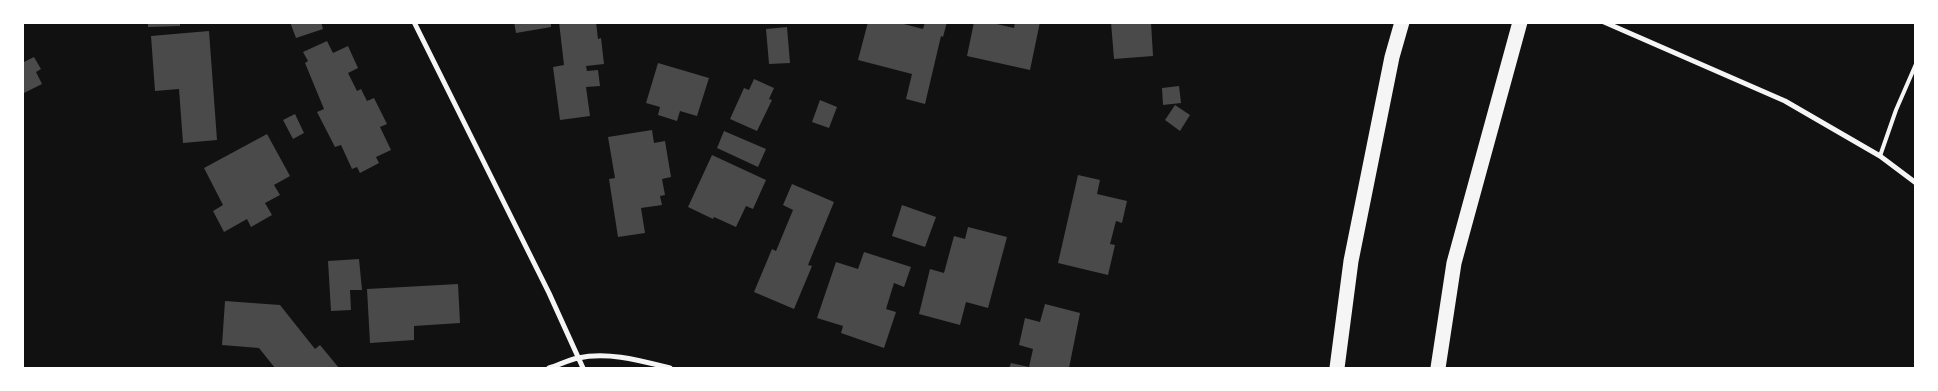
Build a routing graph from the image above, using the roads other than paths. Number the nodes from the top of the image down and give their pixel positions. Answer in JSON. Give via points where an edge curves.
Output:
{"nodes":[{"id":1,"x":414,"y":22,"type":"edge"},
{"id":2,"x":1402,"y":22,"type":"edge"},
{"id":3,"x":1520,"y":22,"type":"edge"},
{"id":4,"x":1604,"y":22,"type":"edge"},
{"id":5,"x":1916,"y":64,"type":"edge"},
{"id":6,"x":1880,"y":156,"type":"junction"},
{"id":7,"x":1916,"y":183,"type":"edge"},
{"id":8,"x":579,"y":358,"type":"junction"},
{"id":9,"x":549,"y":368,"type":"edge"},
{"id":10,"x":583,"y":368,"type":"edge"},
{"id":11,"x":670,"y":368,"type":"edge"},
{"id":12,"x":1337,"y":368,"type":"edge"},
{"id":13,"x":1438,"y":368,"type":"edge"}],
"edges":[{"from":1,"to":8,"type":"street"},
{"from":2,"to":12,"type":"highway","via":[[1351,261]]},
{"from":3,"to":13,"type":"highway","via":[[1454,263]]},
{"from":4,"to":6,"type":"street","via":[[1786,101]]},
{"from":5,"to":6,"type":"lane"},
{"from":6,"to":7,"type":"street"},
{"from":8,"to":9,"type":"street"},
{"from":8,"to":10,"type":"street"},
{"from":8,"to":11,"type":"street","via":[[630,358]]}]}
